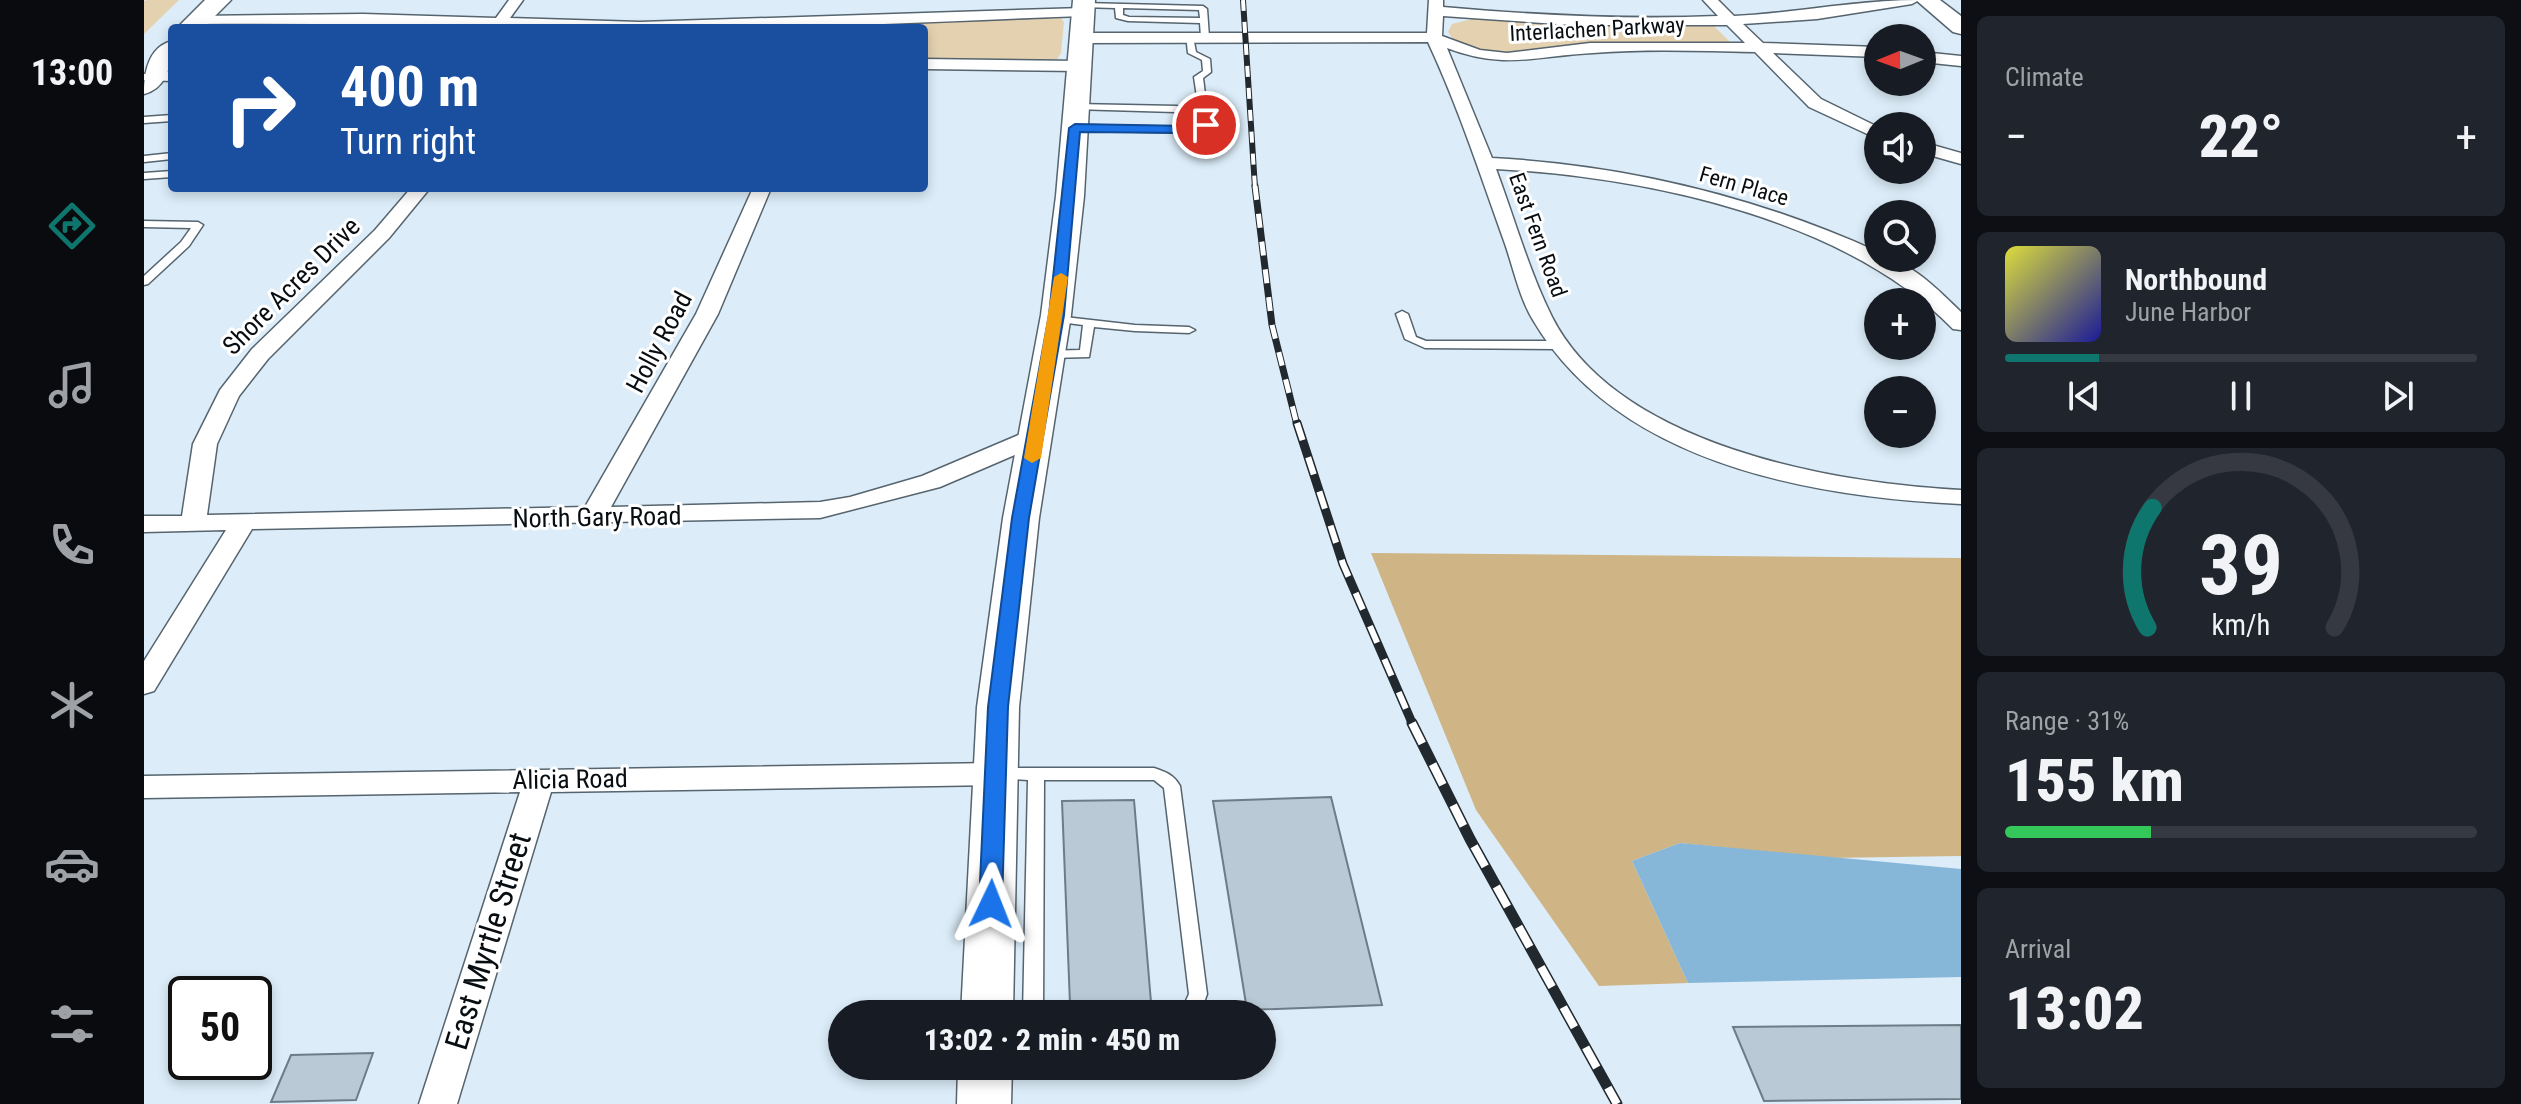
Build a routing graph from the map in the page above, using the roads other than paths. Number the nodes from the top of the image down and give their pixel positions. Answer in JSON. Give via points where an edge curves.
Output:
{"nodes":[{"id":1,"x":219,"y":0,"type":"edge"},
{"id":2,"x":516,"y":0,"type":"edge"},
{"id":3,"x":815,"y":0,"type":"edge"},
{"id":4,"x":1710,"y":0,"type":"edge"},
{"id":5,"x":1912,"y":0,"type":"edge"},
{"id":6,"x":1927,"y":0,"type":"edge"},
{"id":7,"x":1435,"y":5,"type":"edge"},
{"id":8,"x":1083,"y":6,"type":"edge"},
{"id":9,"x":1729,"y":19,"type":"junction"},
{"id":10,"x":192,"y":24,"type":"edge"},
{"id":11,"x":464,"y":24,"type":"edge"},
{"id":12,"x":499,"y":24,"type":"edge"},
{"id":13,"x":809,"y":24,"type":"edge"},
{"id":14,"x":823,"y":24,"type":"edge"},
{"id":15,"x":1961,"y":27,"type":"edge"},
{"id":16,"x":1199,"y":32,"type":"junction"},
{"id":17,"x":1434,"y":38,"type":"junction"},
{"id":18,"x":1757,"y":46,"type":"junction"},
{"id":19,"x":1864,"y":51,"type":"edge"},
{"id":20,"x":1080,"y":52,"type":"junction"},
{"id":21,"x":168,"y":56,"type":"edge"},
{"id":22,"x":1507,"y":58,"type":"junction"},
{"id":23,"x":1936,"y":58,"type":"edge"},
{"id":24,"x":1961,"y":61,"type":"edge"},
{"id":25,"x":928,"y":64,"type":"edge"},
{"id":26,"x":155,"y":80,"type":"edge"},
{"id":27,"x":1455,"y":82,"type":"junction"},
{"id":28,"x":168,"y":118,"type":"edge"},
{"id":29,"x":1075,"y":118,"type":"junction"},
{"id":30,"x":144,"y":120,"type":"edge"},
{"id":31,"x":1864,"y":127,"type":"edge"},
{"id":32,"x":1191,"y":130,"type":"junction"},
{"id":33,"x":1936,"y":151,"type":"edge"},
{"id":34,"x":168,"y":156,"type":"edge"},
{"id":35,"x":148,"y":159,"type":"edge"},
{"id":36,"x":1961,"y":159,"type":"edge"},
{"id":37,"x":1486,"y":163,"type":"junction"},
{"id":38,"x":144,"y":168,"type":"edge"},
{"id":39,"x":168,"y":174,"type":"edge"},
{"id":40,"x":144,"y":176,"type":"edge"},
{"id":41,"x":417,"y":192,"type":"edge"},
{"id":42,"x":760,"y":192,"type":"edge"},
{"id":43,"x":144,"y":224,"type":"edge"},
{"id":44,"x":144,"y":282,"type":"edge"},
{"id":45,"x":1402,"y":314,"type":"dead end"},
{"id":46,"x":1072,"y":320,"type":"junction"},
{"id":47,"x":1961,"y":324,"type":"edge"},
{"id":48,"x":1189,"y":330,"type":"dead end"},
{"id":49,"x":1558,"y":345,"type":"junction"},
{"id":50,"x":1036,"y":436,"type":"junction"},
{"id":51,"x":1961,"y":497,"type":"edge"},
{"id":52,"x":593,"y":516,"type":"junction"},
{"id":53,"x":192,"y":523,"type":"junction"},
{"id":54,"x":243,"y":523,"type":"junction"},
{"id":55,"x":144,"y":524,"type":"edge"},
{"id":56,"x":144,"y":684,"type":"edge"},
{"id":57,"x":1016,"y":774,"type":"junction"},
{"id":58,"x":540,"y":779,"type":"junction"},
{"id":59,"x":144,"y":787,"type":"edge"},
{"id":60,"x":1012,"y":903,"type":"junction"},
{"id":61,"x":990,"y":1000,"type":"edge"},
{"id":62,"x":1030,"y":1000,"type":"edge"},
{"id":63,"x":1196,"y":1000,"type":"edge"},
{"id":64,"x":985,"y":1080,"type":"edge"},
{"id":65,"x":438,"y":1104,"type":"edge"},
{"id":66,"x":984,"y":1104,"type":"edge"}],
"edges":[{"from":1,"to":10,"type":"main road"},
{"from":2,"to":12,"type":"street"},
{"from":3,"to":13,"type":"street"},
{"from":4,"to":9,"type":"street"},
{"from":5,"to":9,"type":"street","name":"Interlachen Parkway","via":[[1808,16]]},
{"from":6,"to":15,"type":"main road"},
{"from":7,"to":9,"type":"street","name":"Interlachen Parkway","via":[[1599,21]]},
{"from":7,"to":17,"type":"street","name":"East Fern Road"},
{"from":8,"to":14,"type":"street"},
{"from":8,"to":16,"type":"lane","via":[[1119,6],[1119,16],[1128,19]]},
{"from":8,"to":20,"type":"main road"},
{"from":9,"to":18,"type":"street"},
{"from":10,"to":11,"type":"street","via":[[363,18]]},
{"from":16,"to":17,"type":"street","name":"Interlachen Parkway"},
{"from":16,"to":20,"type":"street","name":"Interlachen Parkway"},
{"from":16,"to":32,"type":"lane","via":[[1192,53],[1206,59],[1207,72],[1198,77],[1206,125]]},
{"from":17,"to":22,"type":"street","name":"Interlachen Parkway","via":[[1477,54]]},
{"from":17,"to":27,"type":"street","name":"East Fern Road"},
{"from":18,"to":19,"type":"street","name":"Interlachen Parkway"},
{"from":18,"to":22,"type":"street","name":"Interlachen Parkway","via":[[1623,46]]},
{"from":18,"to":31,"type":"street","via":[[1815,103]]},
{"from":20,"to":25,"type":"street","name":"Interlachen Parkway"},
{"from":20,"to":29,"type":"main road"},
{"from":21,"to":26,"type":"main road"},
{"from":22,"to":27,"type":"street","via":[[1464,70]]},
{"from":23,"to":24,"type":"street"},
{"from":27,"to":37,"type":"street","name":"East Fern Road"},
{"from":28,"to":30,"type":"lane"},
{"from":29,"to":32,"type":"lane"},
{"from":29,"to":32,"type":"lane","via":[[1177,109],[1186,114]]},
{"from":29,"to":46,"type":"main road"},
{"from":33,"to":36,"type":"street"},
{"from":34,"to":35,"type":"lane"},
{"from":35,"to":38,"type":"lane"},
{"from":37,"to":47,"type":"street","name":"Fern Place","via":[[1520,163],[1633,182],[1829,237],[1912,281]]},
{"from":37,"to":49,"type":"street","name":"East Fern Road","via":[[1542,318]]},
{"from":39,"to":40,"type":"lane"},
{"from":41,"to":53,"type":"street","name":"Shore Acres Drive","via":[[355,262],[260,354],[228,395],[205,444]]},
{"from":42,"to":52,"type":"street","name":"Holly Road","via":[[707,314]]},
{"from":43,"to":44,"type":"lane","via":[[198,225]]},
{"from":45,"to":49,"type":"lane","via":[[1411,339],[1425,344]]},
{"from":46,"to":48,"type":"lane"},
{"from":46,"to":50,"type":"main road","via":[[1050,354]]},
{"from":49,"to":51,"type":"street","name":"East Fern Road","via":[[1598,386],[1721,453],[1835,484]]},
{"from":50,"to":52,"type":"street","name":"North Gary Road","via":[[958,475],[874,501],[779,513]]},
{"from":50,"to":57,"type":"main road","via":[[1000,691]]},
{"from":52,"to":54,"type":"street","name":"North Gary Road"},
{"from":53,"to":54,"type":"street","name":"North Gary Road"},
{"from":53,"to":55,"type":"street","name":"North Gary Road"},
{"from":54,"to":56,"type":"street"},
{"from":57,"to":58,"type":"street","name":"Alicia Road"},
{"from":57,"to":60,"type":"main road"},
{"from":57,"to":63,"type":"lane","via":[[1154,774],[1172,786]]},
{"from":58,"to":59,"type":"street","name":"Alicia Road"},
{"from":58,"to":65,"type":"street","name":"East Myrtle Street"},
{"from":60,"to":61,"type":"main road"},
{"from":60,"to":62,"type":"lane"},
{"from":64,"to":66,"type":"main road"}]}
